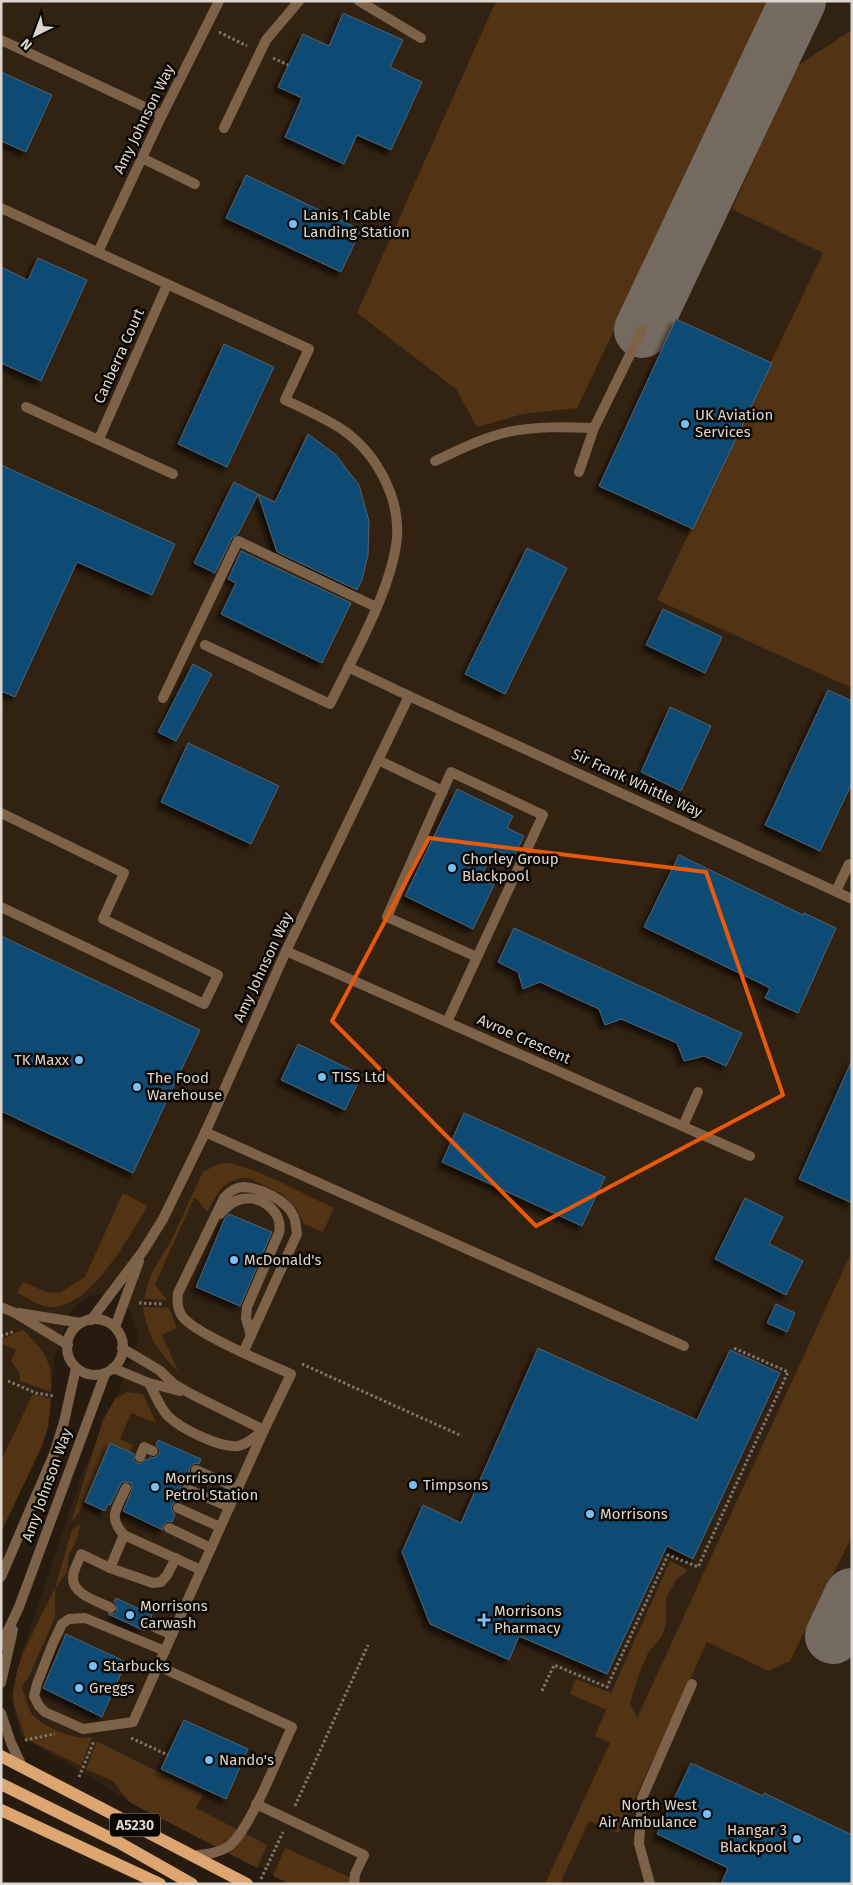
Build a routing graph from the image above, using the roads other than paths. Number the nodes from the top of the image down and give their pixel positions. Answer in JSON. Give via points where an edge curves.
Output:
{"nodes":[{"id":1,"x":219,"y":1,"type":"edge"},
{"id":2,"x":299,"y":1,"type":"edge"},
{"id":3,"x":359,"y":1,"type":"edge"},
{"id":4,"x":421,"y":38,"type":"dead end"},
{"id":5,"x":1,"y":40,"type":"edge"},
{"id":6,"x":162,"y":115,"type":"junction"},
{"id":7,"x":224,"y":128,"type":"dead end"},
{"id":8,"x":142,"y":158,"type":"junction"},
{"id":9,"x":196,"y":184,"type":"dead end"},
{"id":10,"x":1,"y":208,"type":"edge"},
{"id":11,"x":98,"y":252,"type":"junction"},
{"id":12,"x":167,"y":285,"type":"junction"},
{"id":13,"x":642,"y":330,"type":"dead end"},
{"id":14,"x":26,"y":407,"type":"dead end"},
{"id":15,"x":594,"y":428,"type":"junction"},
{"id":16,"x":98,"y":439,"type":"junction"},
{"id":17,"x":435,"y":461,"type":"dead end"},
{"id":18,"x":579,"y":472,"type":"dead end"},
{"id":19,"x":173,"y":474,"type":"dead end"},
{"id":20,"x":376,"y":608,"type":"junction"},
{"id":21,"x":205,"y":645,"type":"dead end"},
{"id":22,"x":348,"y":667,"type":"junction"},
{"id":23,"x":409,"y":696,"type":"junction"},
{"id":24,"x":163,"y":698,"type":"dead end"},
{"id":25,"x":378,"y":760,"type":"junction"},
{"id":26,"x":443,"y":791,"type":"junction"},
{"id":27,"x":1,"y":813,"type":"edge"},
{"id":28,"x":849,"y":864,"type":"dead end"},
{"id":29,"x":836,"y":891,"type":"junction"},
{"id":30,"x":852,"y":899,"type":"edge"},
{"id":31,"x":1,"y":907,"type":"edge"},
{"id":32,"x":286,"y":951,"type":"junction"},
{"id":33,"x":477,"y":957,"type":"junction"},
{"id":34,"x":447,"y":1022,"type":"junction"},
{"id":35,"x":698,"y":1092,"type":"dead end"},
{"id":36,"x":683,"y":1126,"type":"junction"},
{"id":37,"x":205,"y":1132,"type":"junction"},
{"id":38,"x":750,"y":1156,"type":"dead end"},
{"id":39,"x":208,"y":1229,"type":"junction"},
{"id":40,"x":144,"y":1251,"type":"junction"},
{"id":41,"x":1,"y":1307,"type":"edge"},
{"id":42,"x":15,"y":1312,"type":"junction"},
{"id":43,"x":86,"y":1322,"type":"junction"},
{"id":44,"x":116,"y":1327,"type":"junction"},
{"id":45,"x":251,"y":1336,"type":"junction"},
{"id":46,"x":68,"y":1344,"type":"junction"},
{"id":47,"x":684,"y":1346,"type":"dead end"},
{"id":48,"x":122,"y":1348,"type":"junction"},
{"id":49,"x":243,"y":1353,"type":"junction"},
{"id":50,"x":76,"y":1368,"type":"junction"},
{"id":51,"x":109,"y":1371,"type":"junction"},
{"id":52,"x":149,"y":1383,"type":"junction"},
{"id":53,"x":193,"y":1395,"type":"junction"},
{"id":54,"x":264,"y":1430,"type":"junction"},
{"id":55,"x":153,"y":1451,"type":"dead end"},
{"id":56,"x":140,"y":1456,"type":"dead end"},
{"id":57,"x":196,"y":1470,"type":"dead end"},
{"id":58,"x":126,"y":1488,"type":"dead end"},
{"id":59,"x":188,"y":1488,"type":"dead end"},
{"id":60,"x":238,"y":1488,"type":"junction"},
{"id":61,"x":118,"y":1505,"type":"junction"},
{"id":62,"x":229,"y":1507,"type":"junction"},
{"id":63,"x":178,"y":1508,"type":"dead end"},
{"id":64,"x":129,"y":1510,"type":"dead end"},
{"id":65,"x":220,"y":1527,"type":"junction"},
{"id":66,"x":168,"y":1528,"type":"dead end"},
{"id":67,"x":124,"y":1534,"type":"junction"},
{"id":68,"x":211,"y":1548,"type":"junction"},
{"id":69,"x":176,"y":1558,"type":"junction"},
{"id":70,"x":110,"y":1568,"type":"junction"},
{"id":71,"x":201,"y":1570,"type":"junction"},
{"id":72,"x":1,"y":1577,"type":"edge"},
{"id":73,"x":19,"y":1607,"type":"junction"},
{"id":74,"x":111,"y":1608,"type":"dead end"},
{"id":75,"x":148,"y":1624,"type":"dead end"},
{"id":76,"x":172,"y":1634,"type":"junction"},
{"id":77,"x":1,"y":1645,"type":"edge"},
{"id":78,"x":165,"y":1652,"type":"junction"},
{"id":79,"x":158,"y":1666,"type":"junction"},
{"id":80,"x":1,"y":1683,"type":"edge"},
{"id":81,"x":692,"y":1684,"type":"dead end"},
{"id":82,"x":1,"y":1713,"type":"edge"},
{"id":83,"x":1,"y":1756,"type":"edge"},
{"id":84,"x":22,"y":1766,"type":"junction"},
{"id":85,"x":1,"y":1784,"type":"edge"},
{"id":86,"x":256,"y":1804,"type":"junction"},
{"id":87,"x":1,"y":1810,"type":"edge"},
{"id":88,"x":192,"y":1856,"type":"junction"},
{"id":89,"x":160,"y":1884,"type":"edge"},
{"id":90,"x":192,"y":1884,"type":"edge"},
{"id":91,"x":247,"y":1884,"type":"edge"},
{"id":92,"x":354,"y":1884,"type":"edge"},
{"id":93,"x":650,"y":1884,"type":"edge"}],
"edges":[{"from":1,"to":6,"type":"street","name":"Amy Johnson Way"},
{"from":2,"to":7,"type":"street","via":[[266,40]]},
{"from":3,"to":4,"type":"street"},
{"from":5,"to":6,"type":"street"},
{"from":6,"to":8,"type":"street","name":"Amy Johnson Way"},
{"from":8,"to":9,"type":"street"},
{"from":8,"to":11,"type":"street","name":"Amy Johnson Way"},
{"from":10,"to":11,"type":"street"},
{"from":11,"to":12,"type":"street"},
{"from":12,"to":16,"type":"street","name":"Canberra Court"},
{"from":12,"to":20,"type":"street","via":[[309,349],[285,400],[344,430],[363,447],[390,491],[397,538],[392,564]]},
{"from":13,"to":15,"type":"street"},
{"from":14,"to":16,"type":"street"},
{"from":15,"to":17,"type":"street","via":[[539,428],[509,432],[476,442]]},
{"from":15,"to":18,"type":"street"},
{"from":16,"to":19,"type":"street"},
{"from":20,"to":22,"type":"street"},
{"from":20,"to":24,"type":"street","via":[[238,541]]},
{"from":21,"to":22,"type":"street","via":[[330,704]]},
{"from":22,"to":23,"type":"street","name":"Sir Frank Whittle Way"},
{"from":23,"to":25,"type":"street","name":"Amy Johnson Way"},
{"from":23,"to":29,"type":"street","name":"Sir Frank Whittle Way"},
{"from":25,"to":26,"type":"street"},
{"from":25,"to":32,"type":"street","name":"Amy Johnson Way"},
{"from":26,"to":33,"type":"street","via":[[387,917]]},
{"from":26,"to":33,"type":"street","via":[[451,772],[543,815]]},
{"from":27,"to":31,"type":"street","via":[[124,873],[103,919],[218,976],[204,1004]]},
{"from":28,"to":29,"type":"street"},
{"from":29,"to":30,"type":"street","name":"Sir Frank Whittle Way"},
{"from":32,"to":34,"type":"street","name":"Avroe Crescent"},
{"from":32,"to":37,"type":"street","name":"Amy Johnson Way"},
{"from":33,"to":34,"type":"street"},
{"from":34,"to":36,"type":"street","name":"Avroe Crescent"},
{"from":35,"to":36,"type":"street"},
{"from":36,"to":38,"type":"street","name":"Avroe Crescent"},
{"from":37,"to":40,"type":"street","name":"Amy Johnson Way"},
{"from":37,"to":47,"type":"street"},
{"from":39,"to":45,"type":"street","via":[[227,1206],[248,1198],[269,1206],[280,1218],[279,1232],[247,1307]]},
{"from":39,"to":45,"type":"street","via":[[228,1192],[242,1187],[262,1192],[285,1204],[294,1215],[297,1234]]},
{"from":39,"to":49,"type":"street","via":[[178,1293],[177,1304],[191,1325]]},
{"from":40,"to":43,"type":"street","name":"Amy Johnson Way"},
{"from":40,"to":44,"type":"street","name":"Amy Johnson Way"},
{"from":41,"to":42,"type":"street"},
{"from":42,"to":43,"type":"street"},
{"from":42,"to":46,"type":"street"},
{"from":43,"to":44,"type":"street","via":[[106,1321]]},
{"from":43,"to":46,"type":"street","via":[[70,1336]]},
{"from":44,"to":48,"type":"street"},
{"from":45,"to":49,"type":"street"},
{"from":46,"to":50,"type":"street","via":[[69,1357]]},
{"from":48,"to":51,"type":"street","via":[[120,1358]]},
{"from":48,"to":53,"type":"street"},
{"from":49,"to":54,"type":"street","via":[[291,1374]]},
{"from":50,"to":51,"type":"street","via":[[89,1374]]},
{"from":50,"to":72,"type":"street","name":"Amy Johnson Way","via":[[54,1454]]},
{"from":51,"to":52,"type":"street"},
{"from":51,"to":73,"type":"street","name":"Amy Johnson Way"},
{"from":52,"to":53,"type":"street"},
{"from":52,"to":54,"type":"street","via":[[167,1415],[188,1431],[208,1440],[236,1446],[252,1440]]},
{"from":53,"to":54,"type":"street"},
{"from":54,"to":60,"type":"street"},
{"from":55,"to":56,"type":"street","via":[[144,1447]]},
{"from":57,"to":60,"type":"street"},
{"from":58,"to":61,"type":"street"},
{"from":59,"to":62,"type":"street"},
{"from":60,"to":62,"type":"street"},
{"from":61,"to":64,"type":"street"},
{"from":61,"to":67,"type":"street","via":[[113,1517]]},
{"from":62,"to":65,"type":"street"},
{"from":63,"to":65,"type":"street"},
{"from":65,"to":68,"type":"street"},
{"from":66,"to":68,"type":"street"},
{"from":67,"to":69,"type":"street"},
{"from":67,"to":70,"type":"street"},
{"from":68,"to":71,"type":"street"},
{"from":69,"to":70,"type":"street","via":[[161,1582],[153,1583]]},
{"from":69,"to":71,"type":"street"},
{"from":70,"to":74,"type":"street","via":[[81,1554],[73,1576],[80,1593]]},
{"from":71,"to":76,"type":"street"},
{"from":73,"to":77,"type":"street","name":"Amy Johnson Way"},
{"from":73,"to":80,"type":"street","name":"Amy Johnson Way"},
{"from":75,"to":76,"type":"street"},
{"from":76,"to":78,"type":"street"},
{"from":78,"to":79,"type":"street"},
{"from":78,"to":79,"type":"street","via":[[85,1618],[69,1619],[62,1624],[53,1643],[34,1696],[45,1712],[83,1729],[133,1722]]},
{"from":79,"to":86,"type":"street","via":[[292,1727]]},
{"from":81,"to":93,"type":"street","via":[[642,1798],[639,1844]]},
{"from":82,"to":84,"type":"street"},
{"from":83,"to":84,"type":"main road","number":"A5230"},
{"from":84,"to":88,"type":"main road","number":"A5230"},
{"from":85,"to":90,"type":"main road","via":[[118,1842]]},
{"from":86,"to":88,"type":"street","via":[[230,1845],[214,1854]]},
{"from":86,"to":92,"type":"street","via":[[364,1855]]},
{"from":87,"to":89,"type":"main road","number":"A5230"},
{"from":88,"to":91,"type":"main road","number":"A5230"}]}
